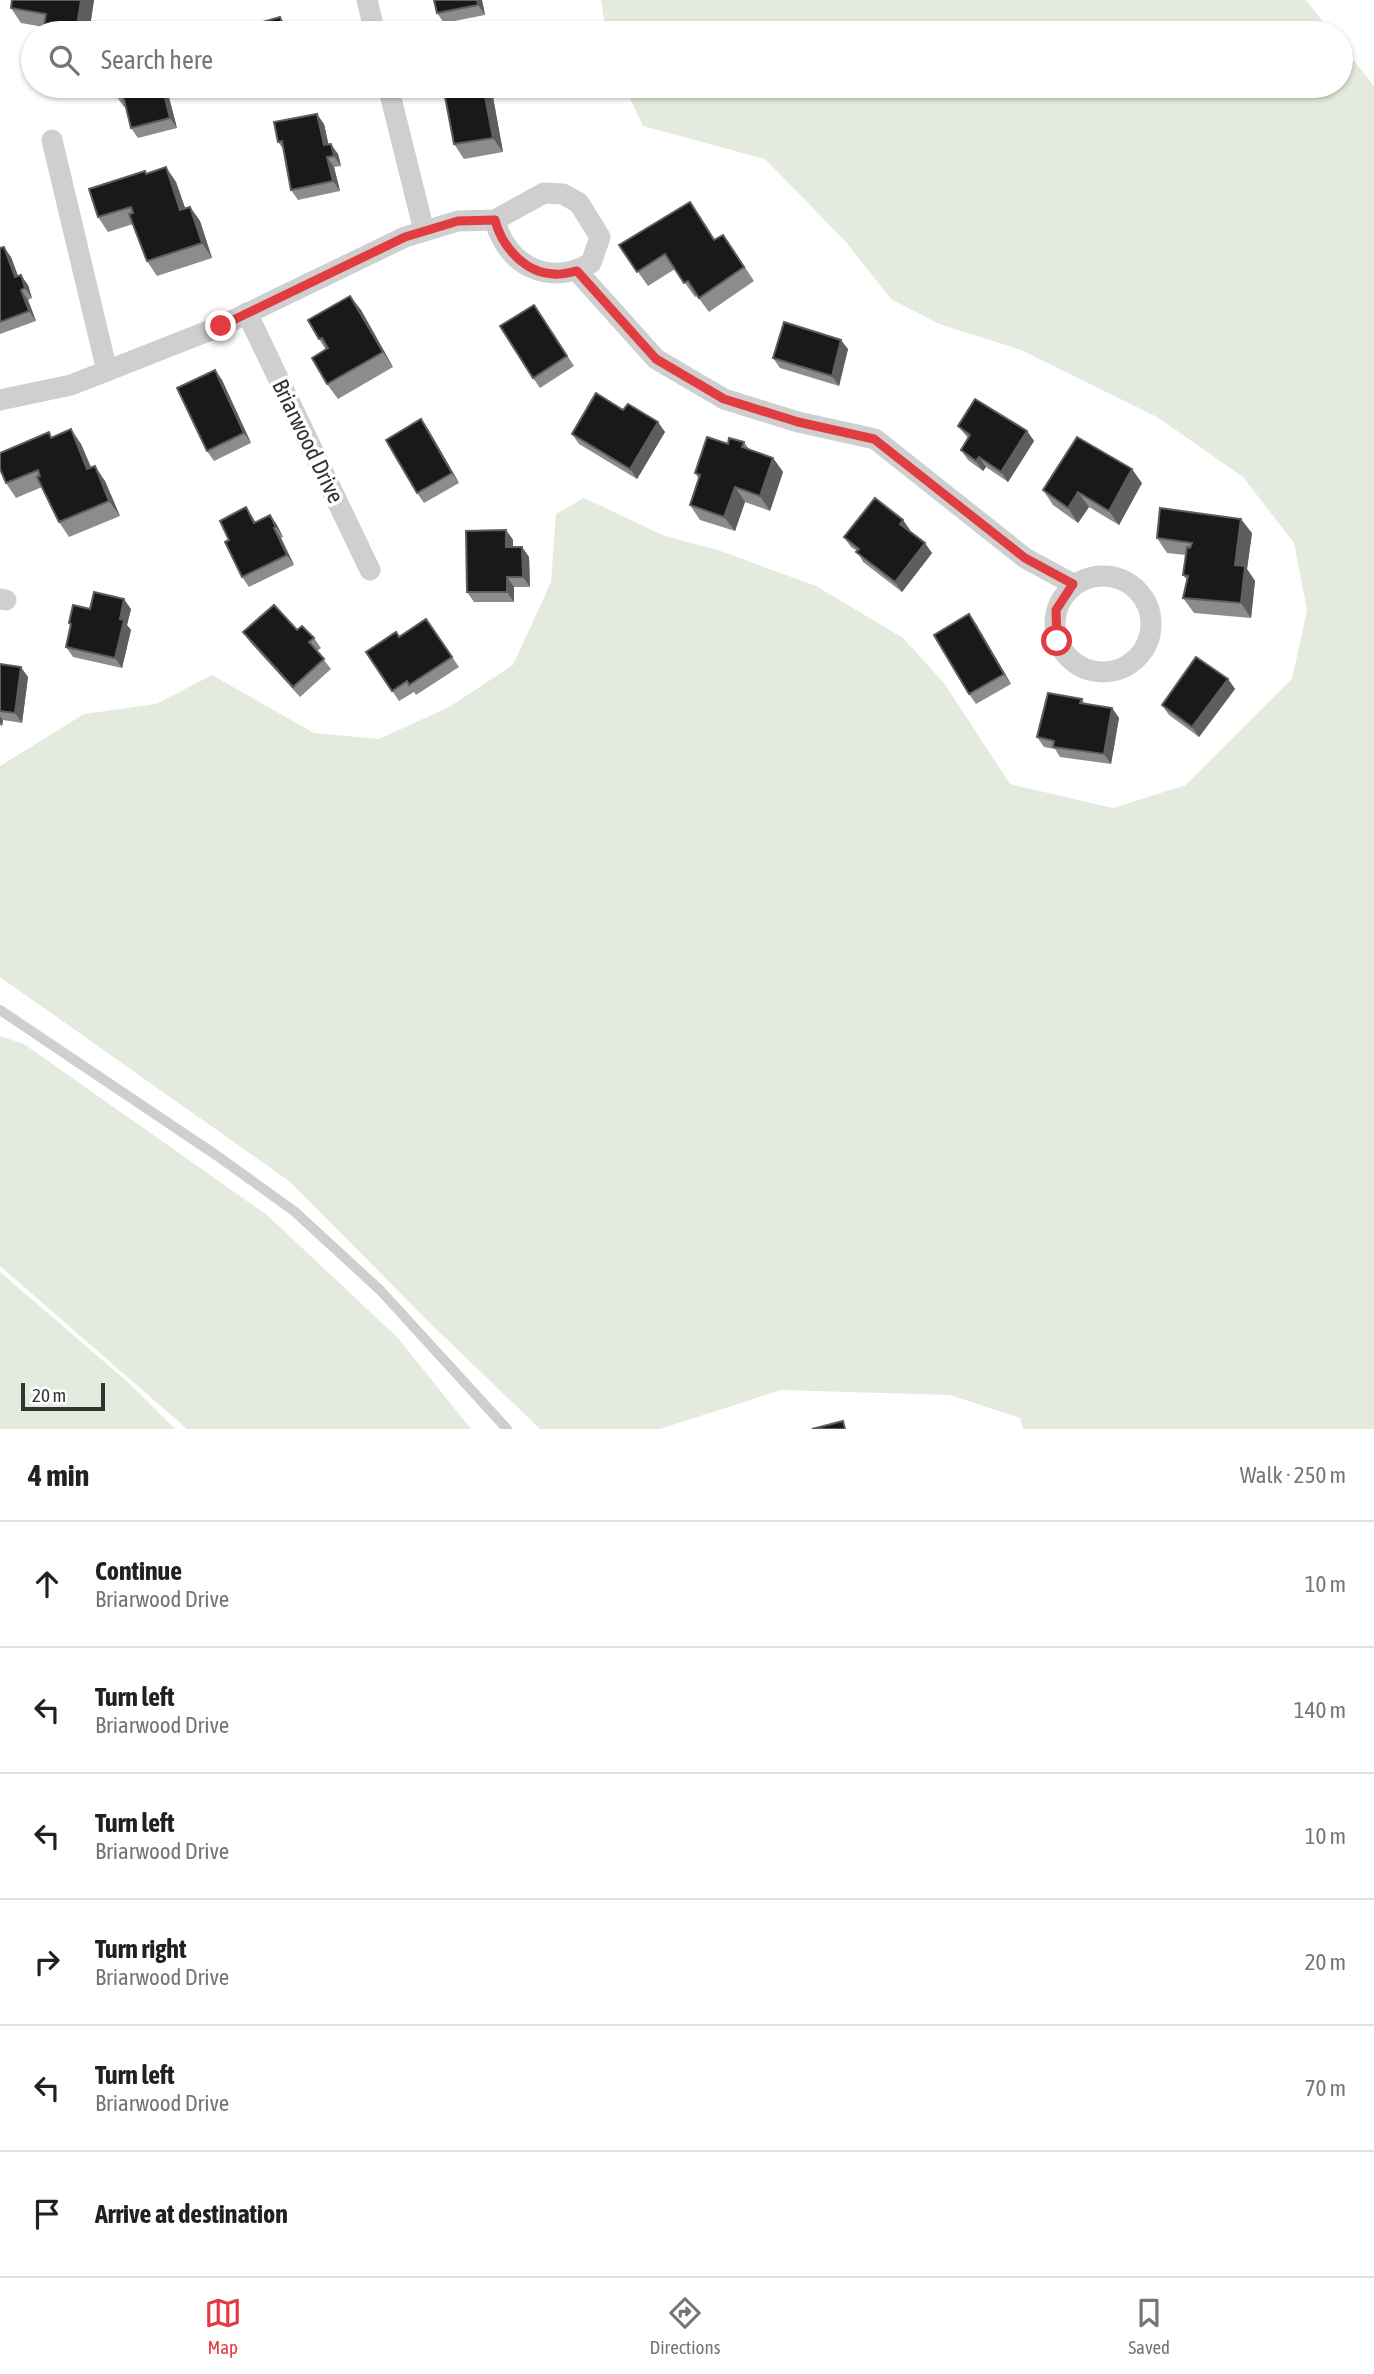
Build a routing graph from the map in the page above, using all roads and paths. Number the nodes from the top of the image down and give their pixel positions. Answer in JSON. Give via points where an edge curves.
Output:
{"nodes":[{"id":1,"x":367,"y":0,"type":"edge"},
{"id":2,"x":372,"y":21,"type":"edge"},
{"id":3,"x":391,"y":98,"type":"edge"},
{"id":4,"x":52,"y":140,"type":"dead end"},
{"id":5,"x":495,"y":220,"type":"junction"},
{"id":6,"x":425,"y":231,"type":"junction"},
{"id":7,"x":577,"y":271,"type":"junction"},
{"id":8,"x":247,"y":313,"type":"junction"},
{"id":9,"x":107,"y":371,"type":"junction"},
{"id":10,"x":0,"y":400,"type":"edge"},
{"id":11,"x":369,"y":570,"type":"dead end"},
{"id":12,"x":1073,"y":584,"type":"junction"},
{"id":13,"x":0,"y":1010,"type":"edge"},
{"id":14,"x":507,"y":1429,"type":"edge"}],
"edges":[{"from":1,"to":2,"type":"street"},
{"from":3,"to":6,"type":"street"},
{"from":4,"to":9,"type":"street"},
{"from":5,"to":6,"type":"street","via":[[458,221]]},
{"from":5,"to":7,"type":"street","via":[[508,250],[533,269],[555,274]]},
{"from":5,"to":7,"type":"street","via":[[544,193],[563,194],[579,203],[600,237],[591,263]]},
{"from":6,"to":8,"type":"street"},
{"from":7,"to":12,"type":"street","via":[[656,359],[724,399],[874,439],[1025,558]]},
{"from":8,"to":9,"type":"street"},
{"from":8,"to":11,"type":"street","name":"Briarwood Drive"},
{"from":9,"to":10,"type":"street","via":[[71,385]]},
{"from":12,"to":12,"type":"street","via":[[1056,610],[1057,641],[1075,665],[1105,673],[1134,663],[1151,638],[1150,607],[1131,583],[1102,574]]},
{"from":13,"to":14,"type":"lane","via":[[293,1211],[380,1290]]}]}
